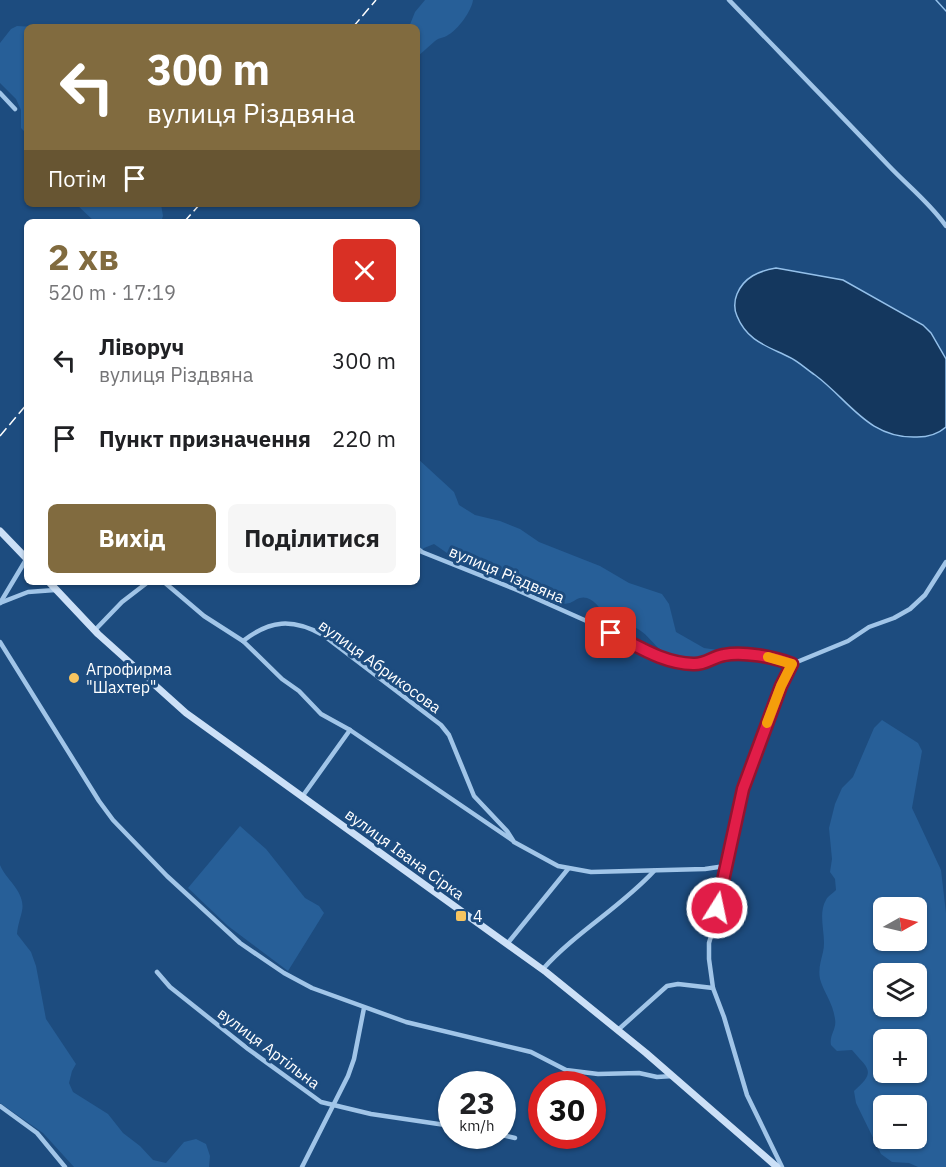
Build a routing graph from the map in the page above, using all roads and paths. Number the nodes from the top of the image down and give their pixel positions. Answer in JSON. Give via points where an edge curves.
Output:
{"nodes":[{"id":1,"x":729,"y":0,"type":"edge"},
{"id":2,"x":0,"y":93,"type":"edge"},
{"id":3,"x":15,"y":109,"type":"dead end"},
{"id":4,"x":946,"y":226,"type":"edge"},
{"id":5,"x":0,"y":531,"type":"edge"},
{"id":6,"x":420,"y":550,"type":"edge"},
{"id":7,"x":24,"y":556,"type":"edge"},
{"id":8,"x":946,"y":562,"type":"edge"},
{"id":9,"x":24,"y":564,"type":"edge"},
{"id":10,"x":53,"y":585,"type":"edge"},
{"id":11,"x":144,"y":585,"type":"edge"},
{"id":12,"x":168,"y":585,"type":"edge"},
{"id":13,"x":58,"y":591,"type":"junction"},
{"id":14,"x":0,"y":603,"type":"edge"},
{"id":15,"x":95,"y":630,"type":"junction"},
{"id":16,"x":243,"y":641,"type":"junction"},
{"id":17,"x":0,"y":642,"type":"edge"},
{"id":18,"x":792,"y":664,"type":"junction"},
{"id":19,"x":350,"y":730,"type":"junction"},
{"id":20,"x":302,"y":797,"type":"junction"},
{"id":21,"x":514,"y":842,"type":"junction"},
{"id":22,"x":725,"y":866,"type":"junction"},
{"id":23,"x":568,"y":869,"type":"junction"},
{"id":24,"x":654,"y":871,"type":"junction"},
{"id":25,"x":507,"y":944,"type":"junction"},
{"id":26,"x":543,"y":969,"type":"junction"},
{"id":27,"x":157,"y":972,"type":"dead end"},
{"id":28,"x":713,"y":988,"type":"junction"},
{"id":29,"x":364,"y":1008,"type":"junction"},
{"id":30,"x":619,"y":1029,"type":"junction"},
{"id":31,"x":673,"y":1076,"type":"junction"},
{"id":32,"x":332,"y":1105,"type":"junction"},
{"id":33,"x":0,"y":1107,"type":"edge"},
{"id":34,"x":438,"y":1124,"type":"edge"},
{"id":35,"x":65,"y":1167,"type":"edge"},
{"id":36,"x":302,"y":1167,"type":"edge"},
{"id":37,"x":777,"y":1167,"type":"edge"},
{"id":38,"x":782,"y":1167,"type":"edge"}],
"edges":[{"from":1,"to":4,"type":"street"},
{"from":2,"to":3,"type":"street"},
{"from":5,"to":7,"type":"street"},
{"from":6,"to":18,"type":"street","name":"вулиця Різдвяна","via":[[600,627],[654,656],[702,664],[724,654],[768,657]]},
{"from":8,"to":18,"type":"street","via":[[925,595],[910,609]]},
{"from":9,"to":14,"type":"street"},
{"from":10,"to":13,"type":"street","name":"вулиця Івана Сірка"},
{"from":11,"to":15,"type":"street"},
{"from":12,"to":16,"type":"street","name":"вулиця Абрикосова","via":[[204,616]]},
{"from":13,"to":14,"type":"street","via":[[28,592]]},
{"from":13,"to":15,"type":"street","name":"вулиця Івана Сірка"},
{"from":15,"to":20,"type":"street","name":"вулиця Івана Сірка","via":[[186,713]]},
{"from":16,"to":19,"type":"street","name":"вулиця Абрикосова","via":[[321,714]]},
{"from":16,"to":21,"type":"street","name":"вулиця Абрикосова","via":[[275,624],[310,628],[398,690],[441,724],[474,796]]},
{"from":17,"to":29,"type":"street","via":[[112,820],[167,876],[261,958],[312,988]]},
{"from":18,"to":22,"type":"street","via":[[743,789]]},
{"from":19,"to":20,"type":"street"},
{"from":19,"to":21,"type":"street","name":"вулиця Абрикосова"},
{"from":20,"to":25,"type":"street","name":"вулиця Івана Сірка"},
{"from":21,"to":23,"type":"street","name":"вулиця Абрикосова"},
{"from":22,"to":24,"type":"street","name":"вулиця Абрикосова"},
{"from":22,"to":28,"type":"street","via":[[709,943]]},
{"from":23,"to":24,"type":"street","name":"вулиця Абрикосова"},
{"from":23,"to":25,"type":"street"},
{"from":24,"to":26,"type":"street","via":[[571,940]]},
{"from":25,"to":26,"type":"street","name":"вулиця Івана Сірка"},
{"from":26,"to":30,"type":"street","name":"вулиця Івана Сірка"},
{"from":27,"to":32,"type":"street","name":"вулиця Артільна","via":[[248,1049],[309,1095]]},
{"from":28,"to":30,"type":"street","via":[[668,986]]},
{"from":28,"to":38,"type":"street","via":[[747,1095]]},
{"from":29,"to":31,"type":"street","via":[[525,1051],[566,1070]]},
{"from":29,"to":32,"type":"street","via":[[354,1059]]},
{"from":30,"to":31,"type":"street","name":"вулиця Івана Сірка"},
{"from":31,"to":37,"type":"street","name":"вулиця Івана Сірка"},
{"from":32,"to":34,"type":"street","name":"вулиця Артільна"},
{"from":32,"to":36,"type":"street"},
{"from":33,"to":35,"type":"street","via":[[37,1133]]}]}
